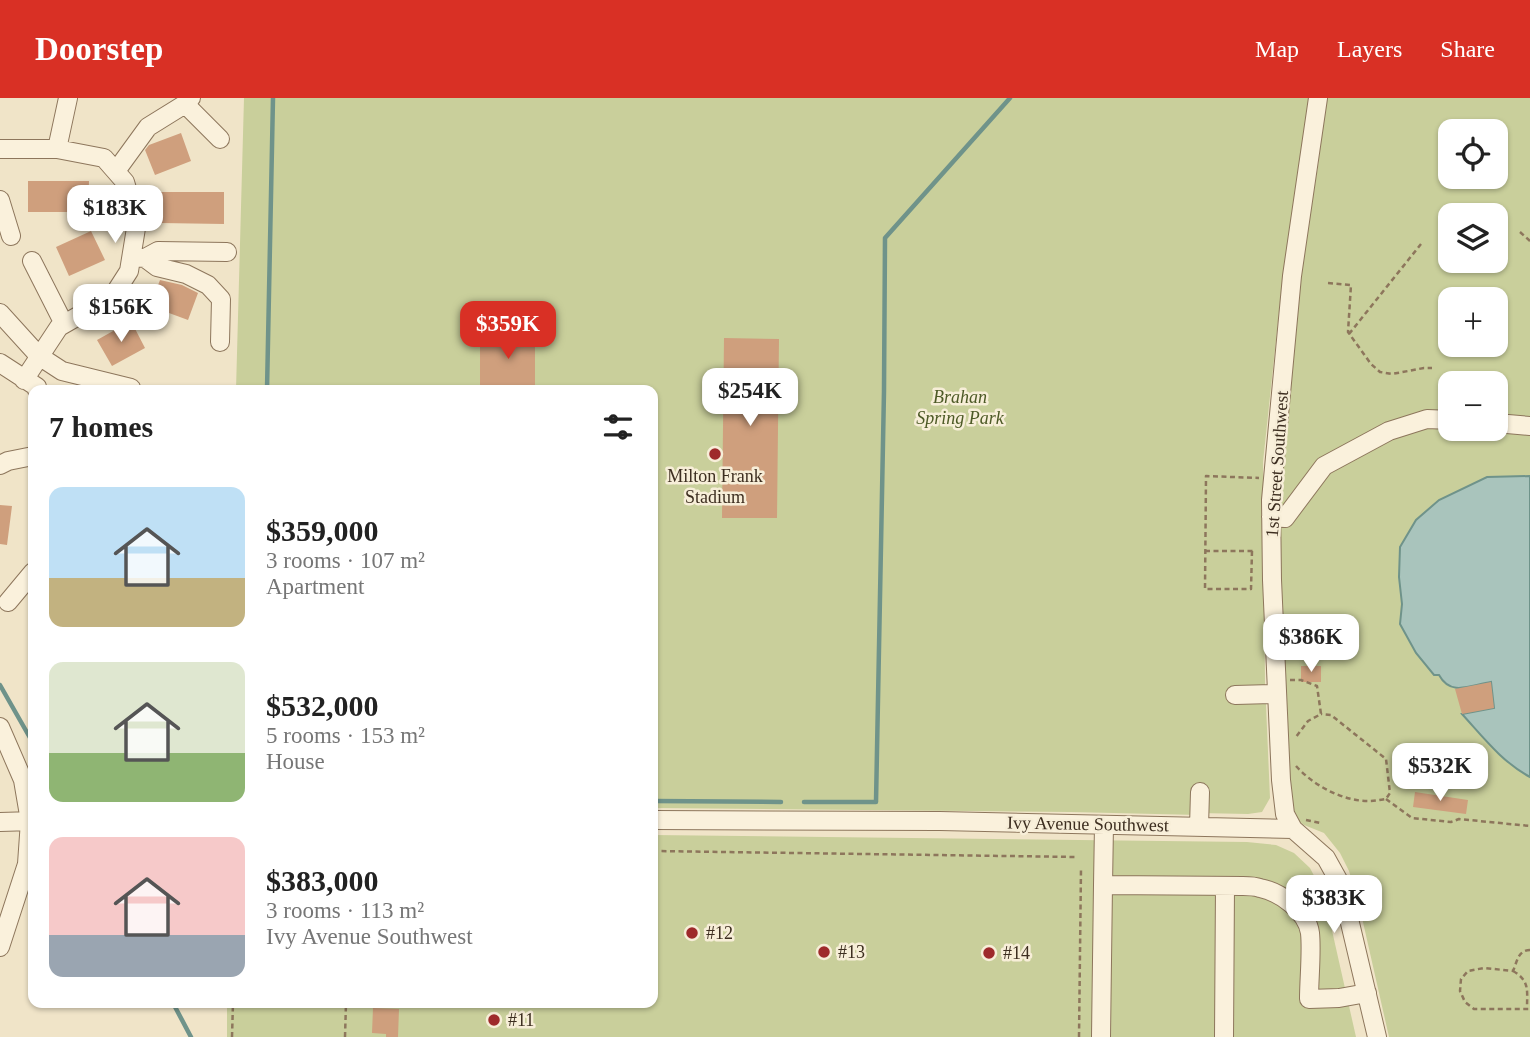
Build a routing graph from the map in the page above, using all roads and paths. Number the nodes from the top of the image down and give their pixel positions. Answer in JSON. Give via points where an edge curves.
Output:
{"nodes":[{"id":1,"x":68,"y":98,"type":"edge"},
{"id":2,"x":1318,"y":98,"type":"edge"},
{"id":3,"x":188,"y":101,"type":"edge"},
{"id":4,"x":220,"y":139,"type":"dead end"},
{"id":5,"x":0,"y":149,"type":"edge"},
{"id":6,"x":57,"y":149,"type":"junction"},
{"id":7,"x":116,"y":171,"type":"junction"},
{"id":8,"x":0,"y":200,"type":"edge"},
{"id":9,"x":1520,"y":233,"type":"dead end"},
{"id":10,"x":11,"y":236,"type":"dead end"},
{"id":11,"x":1530,"y":240,"type":"edge"},
{"id":12,"x":1421,"y":244,"type":"dead end"},
{"id":13,"x":227,"y":252,"type":"dead end"},
{"id":14,"x":139,"y":257,"type":"junction"},
{"id":15,"x":32,"y":261,"type":"dead end"},
{"id":16,"x":1328,"y":284,"type":"dead end"},
{"id":17,"x":0,"y":313,"type":"edge"},
{"id":18,"x":64,"y":324,"type":"junction"},
{"id":19,"x":1349,"y":334,"type":"junction"},
{"id":20,"x":220,"y":342,"type":"dead end"},
{"id":21,"x":39,"y":356,"type":"junction"},
{"id":22,"x":0,"y":363,"type":"edge"},
{"id":23,"x":1432,"y":368,"type":"dead end"},
{"id":24,"x":31,"y":385,"type":"edge"},
{"id":25,"x":119,"y":385,"type":"edge"},
{"id":26,"x":1438,"y":419,"type":"edge"},
{"id":27,"x":1508,"y":424,"type":"edge"},
{"id":28,"x":1530,"y":426,"type":"edge"},
{"id":29,"x":28,"y":457,"type":"edge"},
{"id":30,"x":1,"y":463,"type":"edge"},
{"id":31,"x":1273,"y":478,"type":"junction"},
{"id":32,"x":1271,"y":517,"type":"junction"},
{"id":33,"x":1205,"y":551,"type":"junction"},
{"id":34,"x":1252,"y":551,"type":"junction"},
{"id":35,"x":1271,"y":551,"type":"junction"},
{"id":36,"x":28,"y":578,"type":"edge"},
{"id":37,"x":8,"y":602,"type":"dead end"},
{"id":38,"x":1277,"y":686,"type":"junction"},
{"id":39,"x":1235,"y":695,"type":"dead end"},
{"id":40,"x":1321,"y":714,"type":"junction"},
{"id":41,"x":0,"y":727,"type":"edge"},
{"id":42,"x":1294,"y":740,"type":"dead end"},
{"id":43,"x":1294,"y":763,"type":"dead end"},
{"id":44,"x":1199,"y":792,"type":"dead end"},
{"id":45,"x":1386,"y":799,"type":"junction"},
{"id":46,"x":28,"y":803,"type":"edge"},
{"id":47,"x":658,"y":820,"type":"edge"},
{"id":48,"x":28,"y":821,"type":"edge"},
{"id":49,"x":0,"y":822,"type":"edge"},
{"id":50,"x":1104,"y":825,"type":"junction"},
{"id":51,"x":1530,"y":826,"type":"edge"},
{"id":52,"x":1199,"y":827,"type":"junction"},
{"id":53,"x":1293,"y":829,"type":"junction"},
{"id":54,"x":658,"y":850,"type":"edge"},
{"id":55,"x":28,"y":855,"type":"edge"},
{"id":56,"x":1077,"y":858,"type":"dead end"},
{"id":57,"x":1081,"y":868,"type":"dead end"},
{"id":58,"x":1103,"y":885,"type":"junction"},
{"id":59,"x":1225,"y":886,"type":"junction"},
{"id":60,"x":0,"y":947,"type":"edge"},
{"id":61,"x":1530,"y":950,"type":"edge"},
{"id":62,"x":1513,"y":971,"type":"junction"},
{"id":63,"x":1367,"y":993,"type":"junction"},
{"id":64,"x":233,"y":1008,"type":"edge"},
{"id":65,"x":346,"y":1008,"type":"edge"},
{"id":66,"x":1528,"y":1009,"type":"edge"},
{"id":67,"x":232,"y":1037,"type":"edge"},
{"id":68,"x":345,"y":1037,"type":"edge"},
{"id":69,"x":1079,"y":1037,"type":"edge"},
{"id":70,"x":1101,"y":1037,"type":"edge"},
{"id":71,"x":1224,"y":1037,"type":"edge"},
{"id":72,"x":1377,"y":1037,"type":"edge"}],
"edges":[{"from":1,"to":6,"type":"street"},
{"from":2,"to":31,"type":"street","name":"1st Street Southwest","via":[[1292,276]]},
{"from":3,"to":4,"type":"street"},
{"from":3,"to":7,"type":"street","via":[[148,127]]},
{"from":5,"to":6,"type":"street"},
{"from":6,"to":7,"type":"street","via":[[104,158]]},
{"from":7,"to":14,"type":"street","via":[[125,182],[138,222]]},
{"from":8,"to":10,"type":"street"},
{"from":9,"to":11,"type":"path"},
{"from":12,"to":19,"type":"path"},
{"from":13,"to":14,"type":"street","via":[[158,251]]},
{"from":14,"to":18,"type":"street","via":[[113,296]]},
{"from":14,"to":20,"type":"street","via":[[208,285],[221,299]]},
{"from":15,"to":18,"type":"street"},
{"from":16,"to":19,"type":"path","via":[[1351,285]]},
{"from":17,"to":21,"type":"street"},
{"from":18,"to":21,"type":"street"},
{"from":19,"to":23,"type":"path","via":[[1380,372]]},
{"from":21,"to":24,"type":"street"},
{"from":21,"to":25,"type":"street","via":[[62,371]]},
{"from":22,"to":24,"type":"street"},
{"from":26,"to":32,"type":"street","via":[[1389,431],[1324,466],[1285,518]]},
{"from":27,"to":28,"type":"street"},
{"from":29,"to":30,"type":"street"},
{"from":31,"to":32,"type":"street","name":"1st Street Southwest"},
{"from":31,"to":33,"type":"path","via":[[1206,476]]},
{"from":32,"to":35,"type":"street","name":"1st Street Southwest"},
{"from":33,"to":34,"type":"path"},
{"from":33,"to":34,"type":"path","via":[[1205,589],[1251,589]]},
{"from":34,"to":35,"type":"path"},
{"from":35,"to":38,"type":"street","name":"1st Street Southwest"},
{"from":36,"to":37,"type":"street"},
{"from":38,"to":39,"type":"street"},
{"from":38,"to":40,"type":"path","via":[[1301,680],[1317,687]]},
{"from":38,"to":53,"type":"street","name":"1st Street Southwest","via":[[1282,792]]},
{"from":40,"to":42,"type":"path","via":[[1308,721]]},
{"from":40,"to":45,"type":"path","via":[[1331,715],[1386,759],[1390,793]]},
{"from":41,"to":46,"type":"street"},
{"from":43,"to":45,"type":"path","via":[[1341,796],[1367,802]]},
{"from":44,"to":52,"type":"street"},
{"from":45,"to":51,"type":"path","via":[[1412,818]]},
{"from":47,"to":50,"type":"street","name":"Ivy Avenue Southwest"},
{"from":48,"to":49,"type":"street"},
{"from":50,"to":52,"type":"street","name":"Ivy Avenue Southwest"},
{"from":50,"to":58,"type":"street"},
{"from":52,"to":53,"type":"street","name":"Ivy Avenue Southwest"},
{"from":53,"to":63,"type":"street","via":[[1326,858],[1341,885]]},
{"from":54,"to":56,"type":"path"},
{"from":55,"to":60,"type":"street"},
{"from":57,"to":69,"type":"path"},
{"from":58,"to":59,"type":"street"},
{"from":58,"to":70,"type":"street"},
{"from":59,"to":63,"type":"street","via":[[1261,888],[1278,895],[1306,919],[1309,999]]},
{"from":59,"to":71,"type":"street"},
{"from":61,"to":62,"type":"path","via":[[1520,954]]},
{"from":62,"to":66,"type":"path","via":[[1527,983]]},
{"from":62,"to":66,"type":"path","via":[[1468,971],[1461,979],[1460,991],[1474,1009]]},
{"from":63,"to":72,"type":"street"},
{"from":64,"to":67,"type":"path"},
{"from":65,"to":68,"type":"path"}]}
